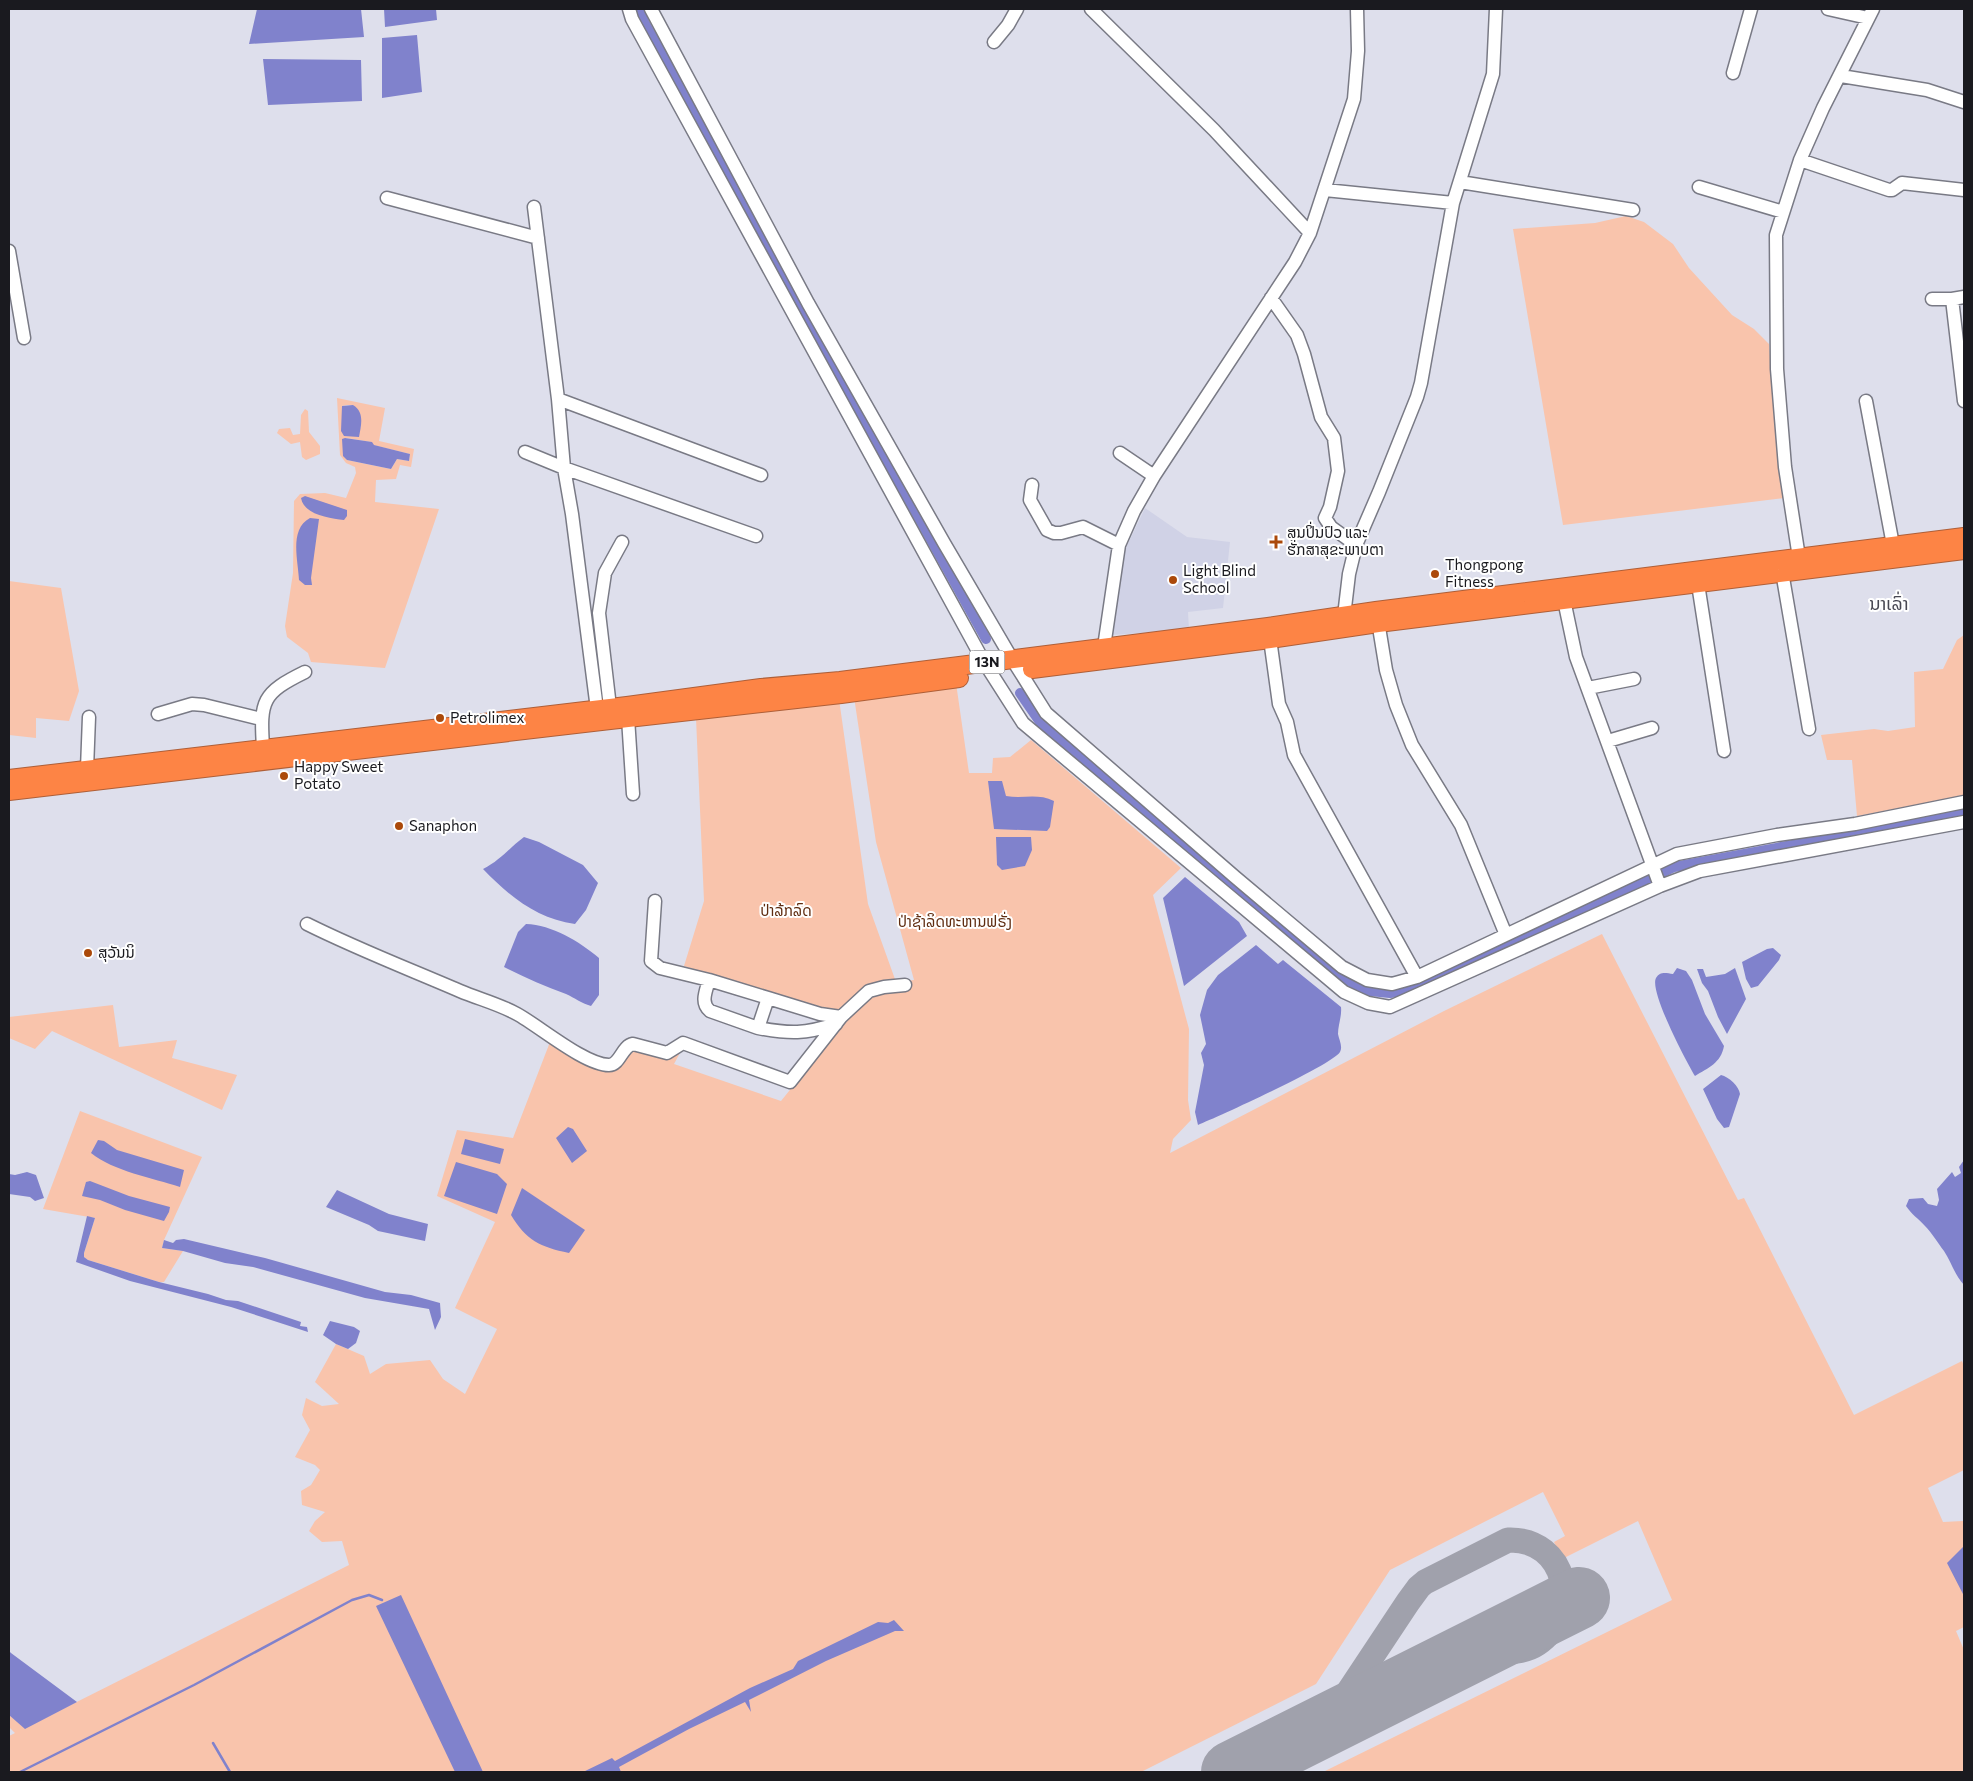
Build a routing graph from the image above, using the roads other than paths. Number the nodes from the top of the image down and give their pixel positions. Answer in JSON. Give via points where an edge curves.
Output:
{"nodes":[{"id":1,"x":629,"y":9,"type":"edge"},
{"id":2,"x":651,"y":9,"type":"edge"},
{"id":3,"x":1017,"y":9,"type":"edge"},
{"id":4,"x":1091,"y":9,"type":"edge"},
{"id":5,"x":1357,"y":9,"type":"edge"},
{"id":6,"x":1496,"y":9,"type":"edge"},
{"id":7,"x":1750,"y":9,"type":"edge"},
{"id":8,"x":1828,"y":9,"type":"edge"},
{"id":9,"x":1871,"y":13,"type":"edge"},
{"id":10,"x":994,"y":42,"type":"dead end"},
{"id":11,"x":1733,"y":73,"type":"dead end"},
{"id":12,"x":1841,"y":76,"type":"junction"},
{"id":13,"x":1964,"y":102,"type":"edge"},
{"id":14,"x":1800,"y":160,"type":"junction"},
{"id":15,"x":1460,"y":182,"type":"junction"},
{"id":16,"x":1699,"y":187,"type":"dead end"},
{"id":17,"x":1325,"y":190,"type":"junction"},
{"id":18,"x":1964,"y":190,"type":"edge"},
{"id":19,"x":387,"y":198,"type":"dead end"},
{"id":20,"x":1453,"y":203,"type":"junction"},
{"id":21,"x":534,"y":207,"type":"dead end"},
{"id":22,"x":1633,"y":210,"type":"dead end"},
{"id":23,"x":1782,"y":212,"type":"junction"},
{"id":24,"x":1310,"y":233,"type":"junction"},
{"id":25,"x":538,"y":238,"type":"junction"},
{"id":26,"x":9,"y":251,"type":"edge"},
{"id":27,"x":1271,"y":298,"type":"junction"},
{"id":28,"x":1958,"y":298,"type":"edge"},
{"id":29,"x":1932,"y":299,"type":"dead end"},
{"id":30,"x":24,"y":338,"type":"dead end"},
{"id":31,"x":558,"y":399,"type":"junction"},
{"id":32,"x":1866,"y":401,"type":"dead end"},
{"id":33,"x":1964,"y":401,"type":"edge"},
{"id":34,"x":525,"y":452,"type":"dead end"},
{"id":35,"x":1120,"y":453,"type":"dead end"},
{"id":36,"x":564,"y":468,"type":"junction"},
{"id":37,"x":761,"y":475,"type":"dead end"},
{"id":38,"x":1154,"y":476,"type":"junction"},
{"id":39,"x":1032,"y":485,"type":"dead end"},
{"id":40,"x":756,"y":536,"type":"dead end"},
{"id":41,"x":1964,"y":537,"type":"edge"},
{"id":42,"x":622,"y":542,"type":"dead end"},
{"id":43,"x":1119,"y":545,"type":"junction"},
{"id":44,"x":1356,"y":545,"type":"junction"},
{"id":45,"x":1893,"y":545,"type":"junction"},
{"id":46,"x":1964,"y":550,"type":"edge"},
{"id":47,"x":1800,"y":564,"type":"junction"},
{"id":48,"x":1782,"y":567,"type":"junction"},
{"id":49,"x":1698,"y":584,"type":"junction"},
{"id":50,"x":1564,"y":600,"type":"junction"},
{"id":51,"x":1377,"y":617,"type":"junction"},
{"id":52,"x":1345,"y":622,"type":"junction"},
{"id":53,"x":1270,"y":639,"type":"junction"},
{"id":54,"x":1104,"y":647,"type":"junction"},
{"id":55,"x":1015,"y":665,"type":"junction"},
{"id":56,"x":987,"y":668,"type":"junction"},
{"id":57,"x":305,"y":672,"type":"dead end"},
{"id":58,"x":1634,"y":679,"type":"dead end"},
{"id":59,"x":1588,"y":688,"type":"junction"},
{"id":60,"x":603,"y":708,"type":"junction"},
{"id":61,"x":158,"y":714,"type":"dead end"},
{"id":62,"x":89,"y":717,"type":"dead end"},
{"id":63,"x":628,"y":718,"type":"junction"},
{"id":64,"x":261,"y":719,"type":"junction"},
{"id":65,"x":1652,"y":728,"type":"dead end"},
{"id":66,"x":1809,"y":729,"type":"dead end"},
{"id":67,"x":1608,"y":741,"type":"junction"},
{"id":68,"x":263,"y":748,"type":"junction"},
{"id":69,"x":1724,"y":751,"type":"dead end"},
{"id":70,"x":88,"y":769,"type":"junction"},
{"id":71,"x":9,"y":779,"type":"edge"},
{"id":72,"x":9,"y":791,"type":"edge"},
{"id":73,"x":632,"y":794,"type":"dead end"},
{"id":74,"x":1964,"y":802,"type":"edge"},
{"id":75,"x":1964,"y":822,"type":"edge"},
{"id":76,"x":1657,"y":876,"type":"junction"},
{"id":77,"x":655,"y":901,"type":"dead end"},
{"id":78,"x":307,"y":924,"type":"dead end"},
{"id":79,"x":1506,"y":935,"type":"junction"},
{"id":80,"x":1417,"y":977,"type":"junction"},
{"id":81,"x":709,"y":980,"type":"junction"},
{"id":82,"x":905,"y":985,"type":"dead end"},
{"id":83,"x":768,"y":998,"type":"junction"},
{"id":84,"x":839,"y":1020,"type":"junction"},
{"id":85,"x":758,"y":1028,"type":"junction"}],
"edges":[{"from":1,"to":56,"type":"street"},
{"from":2,"to":55,"type":"street","via":[[808,302]]},
{"from":3,"to":10,"type":"street"},
{"from":4,"to":24,"type":"street","via":[[1214,130]]},
{"from":5,"to":17,"type":"street","via":[[1354,99]]},
{"from":6,"to":15,"type":"street","via":[[1493,74]]},
{"from":7,"to":11,"type":"street"},
{"from":8,"to":9,"type":"street"},
{"from":9,"to":12,"type":"street"},
{"from":12,"to":13,"type":"street","via":[[1927,90]]},
{"from":12,"to":14,"type":"street"},
{"from":14,"to":18,"type":"street","via":[[1889,190],[1902,183]]},
{"from":14,"to":23,"type":"street"},
{"from":15,"to":20,"type":"street"},
{"from":15,"to":22,"type":"street"},
{"from":16,"to":23,"type":"street"},
{"from":17,"to":20,"type":"street"},
{"from":17,"to":24,"type":"street"},
{"from":19,"to":25,"type":"street"},
{"from":20,"to":44,"type":"street","via":[[1417,397]]},
{"from":21,"to":25,"type":"street"},
{"from":23,"to":47,"type":"street","via":[[1776,235],[1777,369],[1786,467]]},
{"from":24,"to":27,"type":"street"},
{"from":25,"to":31,"type":"street"},
{"from":26,"to":30,"type":"street"},
{"from":27,"to":38,"type":"street"},
{"from":27,"to":44,"type":"street","via":[[1297,335],[1321,417],[1334,438],[1338,471],[1325,518],[1331,527]]},
{"from":28,"to":29,"type":"street"},
{"from":28,"to":33,"type":"street"},
{"from":31,"to":36,"type":"street"},
{"from":31,"to":37,"type":"street"},
{"from":32,"to":45,"type":"street"},
{"from":34,"to":36,"type":"street"},
{"from":35,"to":38,"type":"street"},
{"from":36,"to":40,"type":"street"},
{"from":36,"to":60,"type":"street"},
{"from":38,"to":43,"type":"street"},
{"from":39,"to":43,"type":"street","via":[[1030,500],[1047,530],[1061,533],[1083,527]]},
{"from":41,"to":45,"type":"highway","number":"13N"},
{"from":42,"to":60,"type":"street","via":[[605,573],[599,613]]},
{"from":43,"to":54,"type":"street"},
{"from":44,"to":52,"type":"street","via":[[1349,574]]},
{"from":45,"to":47,"type":"highway","number":"13N"},
{"from":46,"to":47,"type":"highway","number":"13N"},
{"from":47,"to":48,"type":"highway","number":"13N"},
{"from":48,"to":49,"type":"highway","number":"13N"},
{"from":48,"to":51,"type":"highway","number":"13N"},
{"from":48,"to":66,"type":"street"},
{"from":49,"to":50,"type":"highway","number":"13N"},
{"from":49,"to":69,"type":"street"},
{"from":50,"to":51,"type":"highway","number":"13N"},
{"from":50,"to":59,"type":"street","via":[[1576,657]]},
{"from":51,"to":52,"type":"highway","number":"13N"},
{"from":51,"to":79,"type":"street","via":[[1386,670],[1412,746],[1461,825]]},
{"from":52,"to":53,"type":"highway","number":"13N"},
{"from":52,"to":54,"type":"highway","number":"13N"},
{"from":53,"to":55,"type":"highway","number":"13N"},
{"from":53,"to":80,"type":"street","via":[[1279,704],[1287,722],[1294,755]]},
{"from":54,"to":55,"type":"highway","number":"13N"},
{"from":55,"to":56,"type":"highway","number":"13N"},
{"from":55,"to":80,"type":"street","via":[[1046,712],[1342,967],[1366,980],[1392,984]]},
{"from":56,"to":60,"type":"highway","number":"13N"},
{"from":56,"to":63,"type":"highway","number":"13N","via":[[841,694]]},
{"from":56,"to":76,"type":"street","via":[[1023,723],[1344,992],[1368,1003],[1390,1007]]},
{"from":57,"to":64,"type":"street","via":[[274,690],[265,701]]},
{"from":58,"to":59,"type":"street"},
{"from":59,"to":67,"type":"street"},
{"from":60,"to":68,"type":"highway","number":"13N"},
{"from":61,"to":64,"type":"street","via":[[192,704]]},
{"from":62,"to":70,"type":"street"},
{"from":63,"to":72,"type":"highway","number":"13N"},
{"from":63,"to":73,"type":"street"},
{"from":64,"to":68,"type":"street"},
{"from":65,"to":67,"type":"street"},
{"from":67,"to":76,"type":"street"},
{"from":68,"to":70,"type":"highway","number":"13N"},
{"from":70,"to":71,"type":"highway","number":"13N"},
{"from":74,"to":76,"type":"street","via":[[1677,854]]},
{"from":75,"to":76,"type":"street","via":[[1700,871]]},
{"from":76,"to":79,"type":"street"},
{"from":77,"to":81,"type":"street","via":[[651,961],[660,968]]},
{"from":78,"to":84,"type":"street","via":[[516,1013],[586,1058],[606,1064],[615,1063],[630,1045],[667,1053],[683,1043],[790,1082]]},
{"from":79,"to":80,"type":"street"},
{"from":81,"to":83,"type":"street"},
{"from":81,"to":85,"type":"street","via":[[706,1007]]},
{"from":82,"to":84,"type":"street","via":[[869,991]]},
{"from":83,"to":84,"type":"street"},
{"from":83,"to":85,"type":"street"},
{"from":84,"to":85,"type":"street","via":[[817,1030],[792,1034]]}]}
